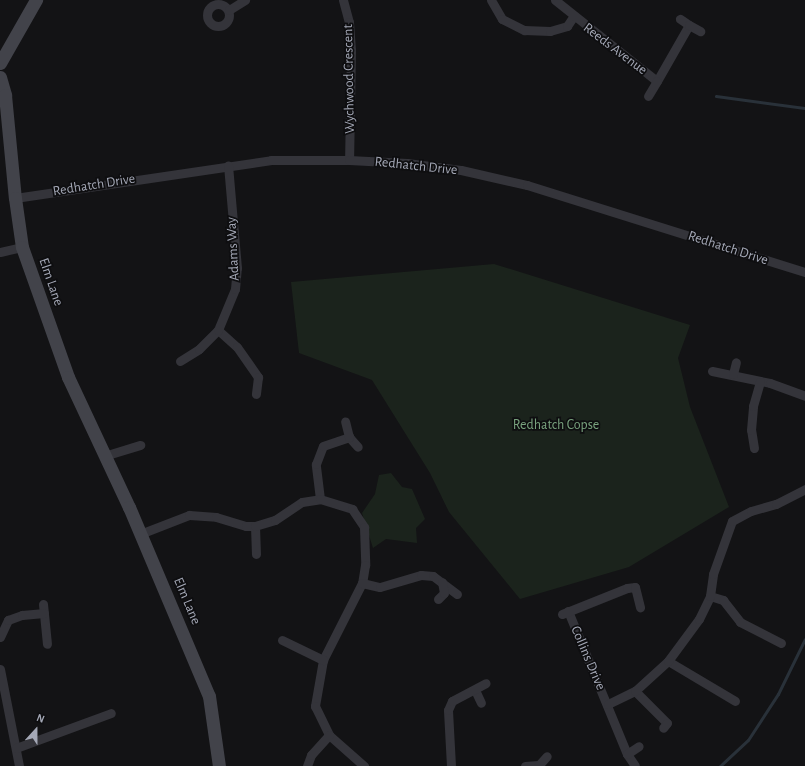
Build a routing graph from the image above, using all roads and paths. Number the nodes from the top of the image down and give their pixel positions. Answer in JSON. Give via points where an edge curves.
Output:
{"nodes":[{"id":1,"x":36,"y":0,"type":"edge"},
{"id":2,"x":245,"y":0,"type":"edge"},
{"id":3,"x":343,"y":0,"type":"edge"},
{"id":4,"x":491,"y":0,"type":"edge"},
{"id":5,"x":558,"y":1,"type":"edge"},
{"id":6,"x":229,"y":10,"type":"dead end"},
{"id":7,"x":573,"y":17,"type":"junction"},
{"id":8,"x":680,"y":19,"type":"dead end"},
{"id":9,"x":689,"y":25,"type":"junction"},
{"id":10,"x":700,"y":31,"type":"dead end"},
{"id":11,"x":14,"y":36,"type":"junction"},
{"id":12,"x":0,"y":46,"type":"edge"},
{"id":13,"x":0,"y":63,"type":"edge"},
{"id":14,"x":0,"y":77,"type":"edge"},
{"id":15,"x":657,"y":81,"type":"junction"},
{"id":16,"x":648,"y":96,"type":"dead end"},
{"id":17,"x":3,"y":103,"type":"edge"},
{"id":18,"x":349,"y":160,"type":"junction"},
{"id":19,"x":228,"y":165,"type":"junction"},
{"id":20,"x":14,"y":198,"type":"junction"},
{"id":21,"x":22,"y":247,"type":"junction"},
{"id":22,"x":0,"y":252,"type":"edge"},
{"id":23,"x":805,"y":272,"type":"edge"},
{"id":24,"x":218,"y":330,"type":"junction"},
{"id":25,"x":180,"y":361,"type":"dead end"},
{"id":26,"x":736,"y":362,"type":"dead end"},
{"id":27,"x":712,"y":371,"type":"dead end"},
{"id":28,"x":733,"y":374,"type":"junction"},
{"id":29,"x":760,"y":382,"type":"junction"},
{"id":30,"x":256,"y":394,"type":"dead end"},
{"id":31,"x":805,"y":396,"type":"edge"},
{"id":32,"x":345,"y":421,"type":"dead end"},
{"id":33,"x":349,"y":437,"type":"junction"},
{"id":34,"x":140,"y":445,"type":"dead end"},
{"id":35,"x":358,"y":447,"type":"dead end"},
{"id":36,"x":754,"y":448,"type":"dead end"},
{"id":37,"x":104,"y":456,"type":"junction"},
{"id":38,"x":805,"y":489,"type":"edge"},
{"id":39,"x":320,"y":499,"type":"junction"},
{"id":40,"x":255,"y":526,"type":"junction"},
{"id":41,"x":140,"y":534,"type":"junction"},
{"id":42,"x":256,"y":554,"type":"dead end"},
{"id":43,"x":442,"y":582,"type":"junction"},
{"id":44,"x":362,"y":583,"type":"junction"},
{"id":45,"x":457,"y":594,"type":"dead end"},
{"id":46,"x":710,"y":596,"type":"junction"},
{"id":47,"x":438,"y":599,"type":"dead end"},
{"id":48,"x":640,"y":607,"type":"dead end"},
{"id":49,"x":0,"y":637,"type":"edge"},
{"id":50,"x":282,"y":640,"type":"dead end"},
{"id":51,"x":781,"y":643,"type":"dead end"},
{"id":52,"x":47,"y":644,"type":"dead end"},
{"id":53,"x":323,"y":660,"type":"junction"},
{"id":54,"x":668,"y":661,"type":"junction"},
{"id":55,"x":0,"y":669,"type":"edge"},
{"id":56,"x":1,"y":683,"type":"edge"},
{"id":57,"x":486,"y":683,"type":"dead end"},
{"id":58,"x":475,"y":690,"type":"junction"},
{"id":59,"x":635,"y":691,"type":"junction"},
{"id":60,"x":731,"y":700,"type":"dead end"},
{"id":61,"x":481,"y":703,"type":"dead end"},
{"id":62,"x":608,"y":704,"type":"junction"},
{"id":63,"x":111,"y":713,"type":"dead end"},
{"id":64,"x":663,"y":728,"type":"dead end"},
{"id":65,"x":329,"y":735,"type":"junction"},
{"id":66,"x":639,"y":746,"type":"dead end"},
{"id":67,"x":16,"y":748,"type":"junction"},
{"id":68,"x":628,"y":754,"type":"junction"},
{"id":69,"x":547,"y":756,"type":"dead end"},
{"id":70,"x":538,"y":765,"type":"edge"},
{"id":71,"x":18,"y":766,"type":"edge"},
{"id":72,"x":218,"y":766,"type":"edge"},
{"id":73,"x":307,"y":766,"type":"edge"},
{"id":74,"x":364,"y":766,"type":"edge"},
{"id":75,"x":451,"y":766,"type":"edge"},
{"id":76,"x":525,"y":766,"type":"edge"},
{"id":77,"x":635,"y":766,"type":"edge"}],
"edges":[{"from":1,"to":11,"type":"street"},
{"from":2,"to":6,"type":"street"},
{"from":3,"to":18,"type":"street","name":"Wychwood Crescent","via":[[349,22],[351,50]]},
{"from":4,"to":7,"type":"street","name":"Reeds Avenue","via":[[502,19],[524,30],[550,31],[567,26]]},
{"from":5,"to":7,"type":"street","name":"Reeds Avenue"},
{"from":7,"to":15,"type":"street","name":"Reeds Avenue"},
{"from":8,"to":9,"type":"street"},
{"from":9,"to":10,"type":"street"},
{"from":9,"to":15,"type":"street","name":"Reeds Avenue"},
{"from":11,"to":12,"type":"street"},
{"from":11,"to":13,"type":"street"},
{"from":14,"to":17,"type":"street","name":"Elm Lane","via":[[5,95]]},
{"from":15,"to":16,"type":"street","name":"Reeds Avenue"},
{"from":17,"to":20,"type":"street","name":"Elm Lane"},
{"from":18,"to":19,"type":"street","name":"Redhatch Drive","via":[[271,160]]},
{"from":18,"to":23,"type":"street","name":"Redhatch Drive","via":[[437,166],[527,185]]},
{"from":19,"to":20,"type":"street","name":"Redhatch Drive"},
{"from":19,"to":24,"type":"street","name":"Adams Way","via":[[237,268],[235,289]]},
{"from":20,"to":21,"type":"street","name":"Elm Lane"},
{"from":21,"to":22,"type":"street"},
{"from":21,"to":37,"type":"street","name":"Elm Lane","via":[[68,377]]},
{"from":24,"to":25,"type":"street","name":"Adams Way","via":[[199,349]]},
{"from":24,"to":30,"type":"street","via":[[237,347],[258,377]]},
{"from":26,"to":28,"type":"street"},
{"from":27,"to":28,"type":"street"},
{"from":28,"to":29,"type":"street"},
{"from":29,"to":31,"type":"street"},
{"from":29,"to":36,"type":"street","via":[[750,430]]},
{"from":32,"to":33,"type":"street"},
{"from":33,"to":35,"type":"street"},
{"from":33,"to":39,"type":"street","via":[[323,446],[316,464]]},
{"from":34,"to":37,"type":"street"},
{"from":37,"to":41,"type":"street","name":"Elm Lane"},
{"from":38,"to":46,"type":"street","name":"Collins Drive","via":[[776,504],[751,511],[732,521],[714,574]]},
{"from":39,"to":40,"type":"street","via":[[302,502],[275,520]]},
{"from":39,"to":44,"type":"street","via":[[352,509],[364,527],[365,565]]},
{"from":40,"to":41,"type":"street","via":[[246,526],[216,517],[189,515]]},
{"from":40,"to":42,"type":"street"},
{"from":41,"to":72,"type":"street","name":"Elm Lane","via":[[209,696]]},
{"from":43,"to":44,"type":"street","via":[[433,576],[421,575],[380,587]]},
{"from":43,"to":45,"type":"street"},
{"from":43,"to":47,"type":"street","via":[[444,593]]},
{"from":44,"to":53,"type":"street"},
{"from":46,"to":51,"type":"street","via":[[723,600],[740,622]]},
{"from":46,"to":54,"type":"street","name":"Collins Drive","via":[[699,619]]},
{"from":48,"to":62,"type":"street","name":"Collins Drive","via":[[641,591],[635,587],[565,612]]},
{"from":49,"to":52,"type":"street","via":[[8,620],[44,608]]},
{"from":50,"to":53,"type":"street"},
{"from":53,"to":65,"type":"street","via":[[315,706]]},
{"from":54,"to":59,"type":"street","name":"Collins Drive"},
{"from":54,"to":60,"type":"street"},
{"from":55,"to":56,"type":"street"},
{"from":56,"to":67,"type":"street"},
{"from":57,"to":58,"type":"street"},
{"from":58,"to":61,"type":"street"},
{"from":58,"to":75,"type":"street","via":[[452,701],[448,710]]},
{"from":59,"to":62,"type":"street","name":"Collins Drive"},
{"from":59,"to":64,"type":"street","via":[[667,723]]},
{"from":62,"to":68,"type":"street","name":"Collins Drive"},
{"from":63,"to":67,"type":"street"},
{"from":65,"to":73,"type":"street","via":[[311,755]]},
{"from":65,"to":74,"type":"street"},
{"from":66,"to":68,"type":"street"},
{"from":67,"to":71,"type":"street"},
{"from":68,"to":77,"type":"street","name":"Collins Drive"},
{"from":69,"to":70,"type":"street"},
{"from":70,"to":76,"type":"street"}]}
